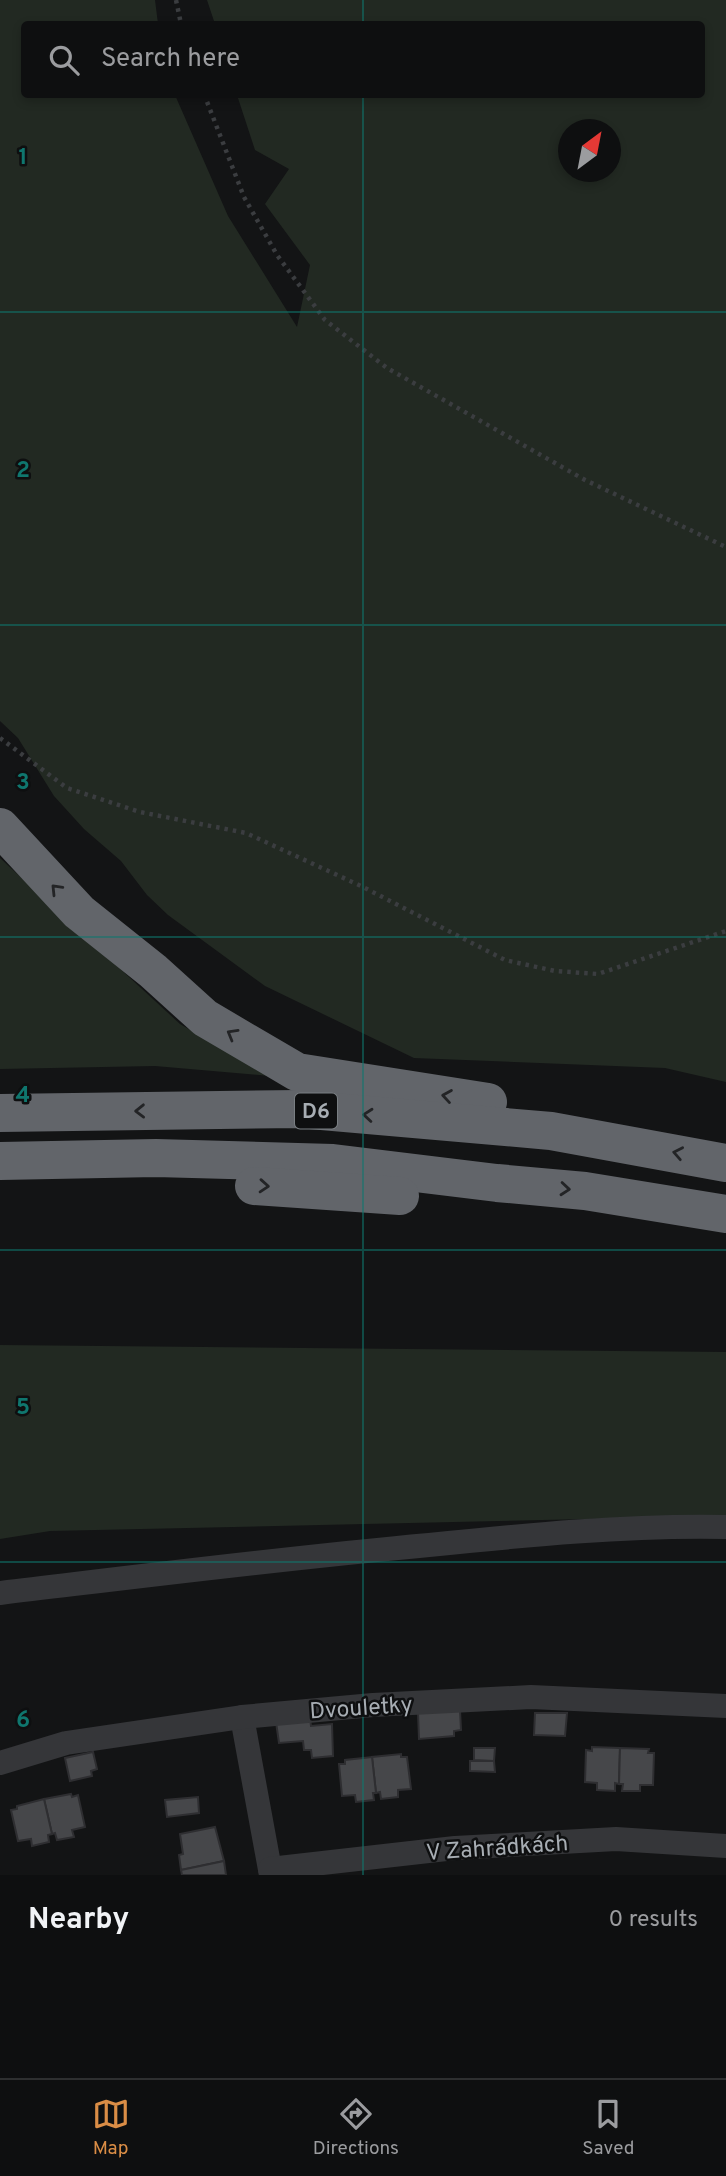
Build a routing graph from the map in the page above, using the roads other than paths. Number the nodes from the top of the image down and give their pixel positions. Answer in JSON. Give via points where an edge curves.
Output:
{"nodes":[{"id":1,"x":0,"y":827,"type":"edge"},
{"id":2,"x":0,"y":1113,"type":"edge"},
{"id":3,"x":630,"y":1144,"type":"junction"},
{"id":4,"x":0,"y":1161,"type":"edge"},
{"id":5,"x":726,"y":1163,"type":"edge"},
{"id":6,"x":497,"y":1184,"type":"junction"},
{"id":7,"x":0,"y":1185,"type":"edge"},
{"id":8,"x":726,"y":1214,"type":"edge"},
{"id":9,"x":726,"y":1527,"type":"edge"},
{"id":10,"x":0,"y":1593,"type":"edge"},
{"id":11,"x":726,"y":1706,"type":"edge"},
{"id":12,"x":242,"y":1717,"type":"junction"},
{"id":13,"x":0,"y":1763,"type":"edge"},
{"id":14,"x":726,"y":1846,"type":"edge"},
{"id":15,"x":270,"y":1872,"type":"edge"}],
"edges":[{"from":3,"to":1,"type":"highway","one_way":true,"via":[[550,1112],[297,1072],[205,1018],[79,912]]},
{"from":3,"to":2,"type":"highway","number":"D6","one_way":true,"via":[[551,1131],[299,1109]]},
{"from":5,"to":3,"type":"highway","number":"D6","one_way":true},
{"from":4,"to":6,"type":"highway","number":"D6","via":[[156,1158],[333,1163]]},
{"from":7,"to":6,"type":"highway","one_way":true,"via":[[251,1185],[449,1199]]},
{"from":6,"to":8,"type":"highway","number":"D6","one_way":true,"via":[[585,1191]]},
{"from":9,"to":10,"type":"street","via":[[501,1538]]},
{"from":11,"to":12,"type":"street","name":"Dvouletky","via":[[531,1697]]},
{"from":12,"to":13,"type":"street","name":"Dvouletky","via":[[66,1743]]},
{"from":12,"to":15,"type":"street","name":"V Zahrádkách"},
{"from":14,"to":15,"type":"street","name":"V Zahrádkách","via":[[616,1839],[455,1848]]}]}
